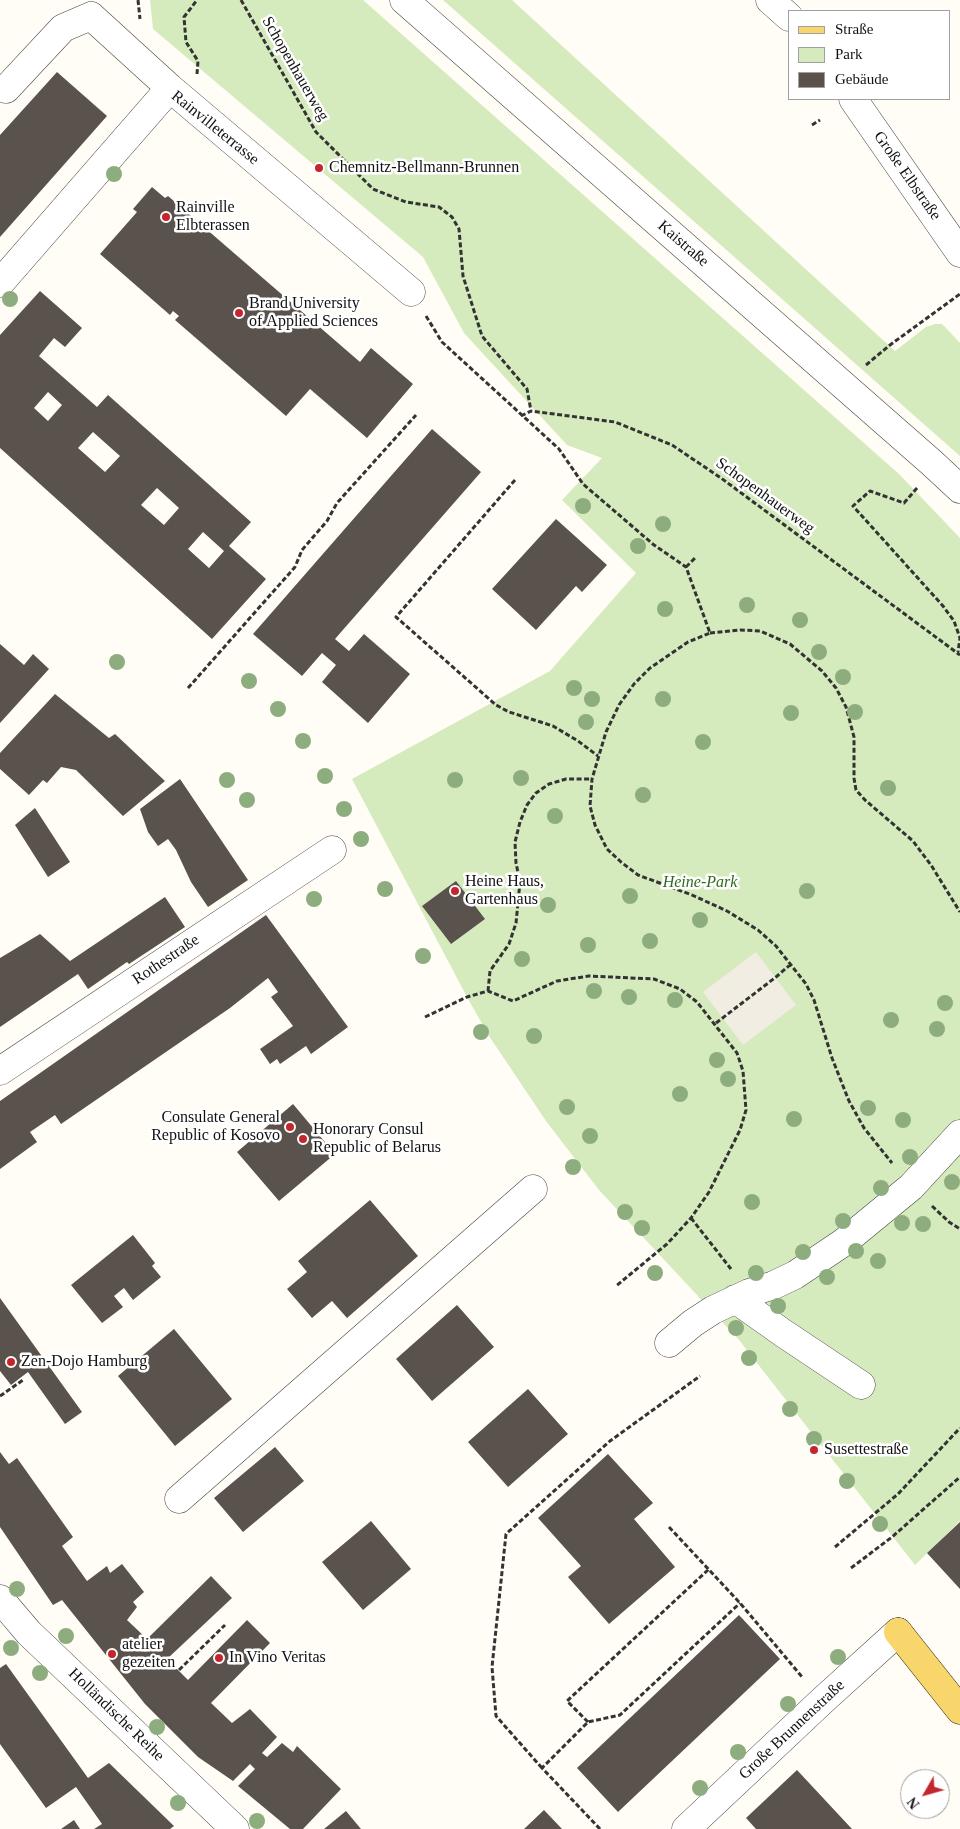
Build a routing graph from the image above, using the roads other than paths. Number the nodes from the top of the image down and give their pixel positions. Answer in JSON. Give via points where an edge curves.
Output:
{"nodes":[{"id":1,"x":404,"y":0,"type":"edge"},
{"id":2,"x":770,"y":0,"type":"edge"},
{"id":3,"x":788,"y":16,"type":"edge"},
{"id":4,"x":170,"y":88,"type":"junction"},
{"id":5,"x":6,"y":89,"type":"dead end"},
{"id":6,"x":854,"y":100,"type":"edge"},
{"id":7,"x":960,"y":253,"type":"edge"},
{"id":8,"x":0,"y":283,"type":"edge"},
{"id":9,"x":411,"y":292,"type":"road end"},
{"id":10,"x":960,"y":489,"type":"edge"},
{"id":11,"x":332,"y":850,"type":"dead end"},
{"id":12,"x":0,"y":1071,"type":"edge"},
{"id":13,"x":960,"y":1134,"type":"edge"},
{"id":14,"x":534,"y":1189,"type":"dead end"},
{"id":15,"x":742,"y":1296,"type":"junction"},
{"id":16,"x":669,"y":1343,"type":"dead end"},
{"id":17,"x":862,"y":1384,"type":"dead end"},
{"id":18,"x":179,"y":1499,"type":"dead end"},
{"id":19,"x":0,"y":1599,"type":"edge"},
{"id":20,"x":898,"y":1632,"type":"joint"},
{"id":21,"x":960,"y":1710,"type":"edge"},
{"id":22,"x":224,"y":1826,"type":"edge"},
{"id":23,"x":686,"y":1829,"type":"edge"}],
"edges":[{"from":1,"to":10,"type":"street","name":"Kaistraße"},
{"from":2,"to":3,"type":"street"},
{"from":4,"to":5,"type":"street","via":[[91,16],[63,28]]},
{"from":4,"to":8,"type":"street","name":"Rainvilleterrasse"},
{"from":4,"to":9,"type":"street","name":"Rainvilleterrasse"},
{"from":6,"to":7,"type":"street","name":"Große Elbstraße"},
{"from":11,"to":12,"type":"street","name":"Rothestraße"},
{"from":13,"to":15,"type":"street","via":[[911,1187],[870,1222],[795,1275]]},
{"from":14,"to":18,"type":"street"},
{"from":15,"to":16,"type":"street","via":[[693,1323]]},
{"from":15,"to":17,"type":"street","via":[[783,1334]]},
{"from":19,"to":22,"type":"street","name":"Holländische Reihe","via":[[29,1633]]},
{"from":20,"to":21,"type":"main road"},
{"from":20,"to":23,"type":"street","name":"Große Brunnenstraße"}]}
